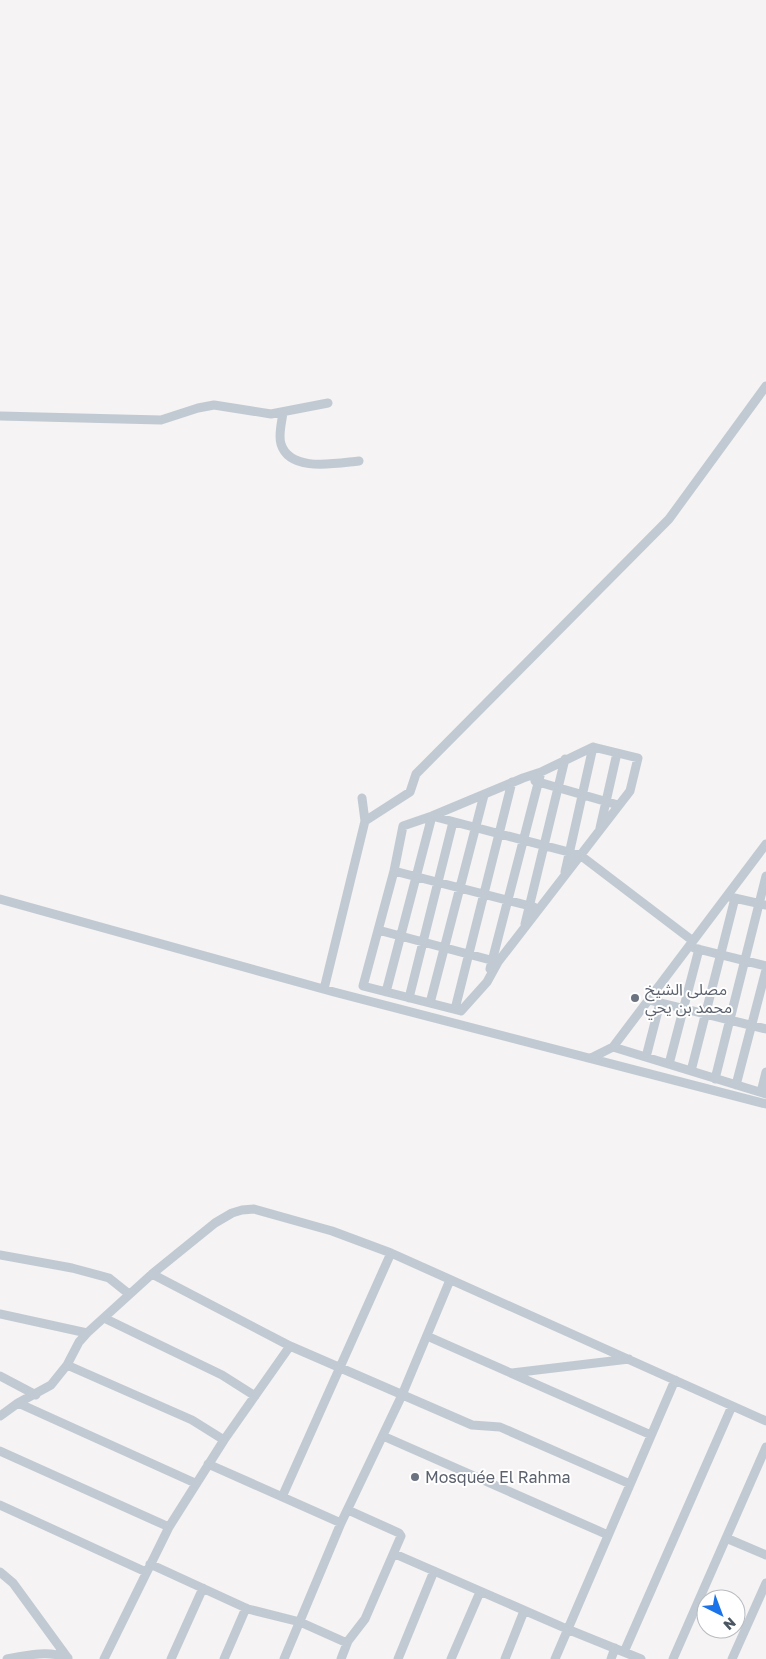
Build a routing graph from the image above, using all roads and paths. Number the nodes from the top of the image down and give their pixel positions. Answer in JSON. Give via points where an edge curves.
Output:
{"nodes":[{"id":1,"x":766,"y":386,"type":"edge"},
{"id":2,"x":328,"y":404,"type":"dead end"},
{"id":3,"x":283,"y":412,"type":"junction"},
{"id":4,"x":0,"y":416,"type":"edge"},
{"id":5,"x":359,"y":461,"type":"dead end"},
{"id":6,"x":593,"y":747,"type":"junction"},
{"id":7,"x":617,"y":753,"type":"junction"},
{"id":8,"x":565,"y":759,"type":"junction"},
{"id":9,"x":542,"y":772,"type":"junction"},
{"id":10,"x":523,"y":778,"type":"junction"},
{"id":11,"x":512,"y":782,"type":"junction"},
{"id":12,"x":539,"y":782,"type":"junction"},
{"id":13,"x":558,"y":788,"type":"junction"},
{"id":14,"x":484,"y":795,"type":"junction"},
{"id":15,"x":582,"y":795,"type":"junction"},
{"id":16,"x":362,"y":798,"type":"dead end"},
{"id":17,"x":606,"y":802,"type":"junction"},
{"id":18,"x":618,"y":805,"type":"junction"},
{"id":19,"x":432,"y":816,"type":"junction"},
{"id":20,"x":364,"y":821,"type":"junction"},
{"id":21,"x":453,"y":822,"type":"junction"},
{"id":22,"x":476,"y":828,"type":"junction"},
{"id":23,"x":599,"y":830,"type":"junction"},
{"id":24,"x":499,"y":834,"type":"junction"},
{"id":25,"x":524,"y":841,"type":"junction"},
{"id":26,"x":766,"y":844,"type":"edge"},
{"id":27,"x":544,"y":846,"type":"junction"},
{"id":28,"x":570,"y":853,"type":"junction"},
{"id":29,"x":580,"y":856,"type":"junction"},
{"id":30,"x":394,"y":871,"type":"junction"},
{"id":31,"x":565,"y":875,"type":"junction"},
{"id":32,"x":766,"y":876,"type":"edge"},
{"id":33,"x":416,"y":877,"type":"junction"},
{"id":34,"x":438,"y":882,"type":"junction"},
{"id":35,"x":460,"y":888,"type":"junction"},
{"id":36,"x":484,"y":894,"type":"junction"},
{"id":37,"x":731,"y":897,"type":"junction"},
{"id":38,"x":0,"y":899,"type":"edge"},
{"id":39,"x":508,"y":901,"type":"junction"},
{"id":40,"x":763,"y":904,"type":"edge"},
{"id":41,"x":529,"y":906,"type":"junction"},
{"id":42,"x":539,"y":908,"type":"junction"},
{"id":43,"x":524,"y":929,"type":"junction"},
{"id":44,"x":378,"y":930,"type":"junction"},
{"id":45,"x":401,"y":936,"type":"junction"},
{"id":46,"x":423,"y":942,"type":"junction"},
{"id":47,"x":694,"y":945,"type":"junction"},
{"id":48,"x":445,"y":948,"type":"junction"},
{"id":49,"x":469,"y":954,"type":"junction"},
{"id":50,"x":720,"y":954,"type":"junction"},
{"id":51,"x":745,"y":961,"type":"junction"},
{"id":52,"x":495,"y":962,"type":"junction"},
{"id":53,"x":766,"y":968,"type":"edge"},
{"id":54,"x":324,"y":989,"type":"junction"},
{"id":55,"x":386,"y":992,"type":"junction"},
{"id":56,"x":409,"y":998,"type":"junction"},
{"id":57,"x":649,"y":1000,"type":"junction"},
{"id":58,"x":660,"y":1002,"type":"junction"},
{"id":59,"x":430,"y":1003,"type":"junction"},
{"id":60,"x":683,"y":1008,"type":"junction"},
{"id":61,"x":455,"y":1010,"type":"junction"},
{"id":62,"x":705,"y":1014,"type":"junction"},
{"id":63,"x":730,"y":1020,"type":"junction"},
{"id":64,"x":752,"y":1025,"type":"junction"},
{"id":65,"x":766,"y":1029,"type":"edge"},
{"id":66,"x":613,"y":1047,"type":"junction"},
{"id":67,"x":646,"y":1057,"type":"junction"},
{"id":68,"x":591,"y":1058,"type":"junction"},
{"id":69,"x":669,"y":1064,"type":"junction"},
{"id":70,"x":691,"y":1071,"type":"junction"},
{"id":71,"x":766,"y":1072,"type":"edge"},
{"id":72,"x":715,"y":1079,"type":"junction"},
{"id":73,"x":736,"y":1085,"type":"junction"},
{"id":74,"x":763,"y":1093,"type":"edge"},
{"id":75,"x":766,"y":1104,"type":"edge"},
{"id":76,"x":391,"y":1253,"type":"junction"},
{"id":77,"x":0,"y":1255,"type":"edge"},
{"id":78,"x":152,"y":1274,"type":"junction"},
{"id":79,"x":450,"y":1280,"type":"junction"},
{"id":80,"x":130,"y":1294,"type":"junction"},
{"id":81,"x":0,"y":1314,"type":"edge"},
{"id":82,"x":104,"y":1318,"type":"junction"},
{"id":83,"x":87,"y":1333,"type":"junction"},
{"id":84,"x":426,"y":1336,"type":"junction"},
{"id":85,"x":290,"y":1346,"type":"junction"},
{"id":86,"x":629,"y":1360,"type":"junction"},
{"id":87,"x":67,"y":1365,"type":"junction"},
{"id":88,"x":340,"y":1367,"type":"junction"},
{"id":89,"x":512,"y":1373,"type":"junction"},
{"id":90,"x":0,"y":1376,"type":"edge"},
{"id":91,"x":675,"y":1380,"type":"junction"},
{"id":92,"x":36,"y":1395,"type":"junction"},
{"id":93,"x":402,"y":1395,"type":"junction"},
{"id":94,"x":255,"y":1396,"type":"junction"},
{"id":95,"x":18,"y":1403,"type":"junction"},
{"id":96,"x":732,"y":1406,"type":"junction"},
{"id":97,"x":0,"y":1416,"type":"edge"},
{"id":98,"x":766,"y":1421,"type":"edge"},
{"id":99,"x":651,"y":1435,"type":"junction"},
{"id":100,"x":383,"y":1436,"type":"junction"},
{"id":101,"x":224,"y":1440,"type":"junction"},
{"id":102,"x":766,"y":1447,"type":"edge"},
{"id":103,"x":0,"y":1451,"type":"edge"},
{"id":104,"x":208,"y":1464,"type":"junction"},
{"id":105,"x":195,"y":1483,"type":"junction"},
{"id":106,"x":630,"y":1484,"type":"junction"},
{"id":107,"x":282,"y":1497,"type":"junction"},
{"id":108,"x":0,"y":1506,"type":"edge"},
{"id":109,"x":348,"y":1510,"type":"junction"},
{"id":110,"x":342,"y":1523,"type":"junction"},
{"id":111,"x":169,"y":1526,"type":"junction"},
{"id":112,"x":608,"y":1535,"type":"junction"},
{"id":113,"x":726,"y":1538,"type":"junction"},
{"id":114,"x":395,"y":1554,"type":"junction"},
{"id":115,"x":766,"y":1555,"type":"edge"},
{"id":116,"x":148,"y":1568,"type":"junction"},
{"id":117,"x":434,"y":1571,"type":"junction"},
{"id":118,"x":0,"y":1572,"type":"edge"},
{"id":119,"x":766,"y":1583,"type":"edge"},
{"id":120,"x":203,"y":1588,"type":"junction"},
{"id":121,"x":480,"y":1592,"type":"junction"},
{"id":122,"x":246,"y":1608,"type":"junction"},
{"id":123,"x":524,"y":1611,"type":"junction"},
{"id":124,"x":300,"y":1622,"type":"junction"},
{"id":125,"x":567,"y":1629,"type":"junction"},
{"id":126,"x":347,"y":1643,"type":"junction"},
{"id":127,"x":615,"y":1648,"type":"junction"},
{"id":128,"x":624,"y":1652,"type":"junction"},
{"id":129,"x":68,"y":1658,"type":"edge"},
{"id":130,"x":7,"y":1659,"type":"edge"},
{"id":131,"x":104,"y":1659,"type":"edge"},
{"id":132,"x":171,"y":1659,"type":"edge"},
{"id":133,"x":224,"y":1659,"type":"edge"},
{"id":134,"x":284,"y":1659,"type":"edge"},
{"id":135,"x":341,"y":1659,"type":"edge"},
{"id":136,"x":398,"y":1659,"type":"edge"},
{"id":137,"x":451,"y":1659,"type":"edge"},
{"id":138,"x":505,"y":1659,"type":"edge"},
{"id":139,"x":555,"y":1659,"type":"edge"},
{"id":140,"x":611,"y":1659,"type":"edge"},
{"id":141,"x":642,"y":1659,"type":"edge"},
{"id":142,"x":673,"y":1659,"type":"edge"},
{"id":143,"x":732,"y":1659,"type":"edge"}],
"edges":[{"from":1,"to":20,"type":"street","via":[[669,519],[416,774],[410,792]]},
{"from":2,"to":3,"type":"street"},
{"from":3,"to":4,"type":"street","via":[[271,414],[214,405],[161,420]]},
{"from":3,"to":5,"type":"street","via":[[281,444],[292,457],[319,465]]},
{"from":6,"to":7,"type":"street"},
{"from":6,"to":8,"type":"street"},
{"from":6,"to":15,"type":"street"},
{"from":7,"to":17,"type":"street"},
{"from":7,"to":18,"type":"street","via":[[638,758],[630,791]]},
{"from":8,"to":9,"type":"street"},
{"from":8,"to":13,"type":"street"},
{"from":9,"to":10,"type":"street"},
{"from":9,"to":12,"type":"street"},
{"from":10,"to":11,"type":"street"},
{"from":10,"to":12,"type":"street"},
{"from":11,"to":14,"type":"street"},
{"from":11,"to":24,"type":"street"},
{"from":12,"to":13,"type":"street"},
{"from":12,"to":25,"type":"street"},
{"from":13,"to":15,"type":"street"},
{"from":13,"to":27,"type":"street"},
{"from":14,"to":19,"type":"street"},
{"from":14,"to":22,"type":"street"},
{"from":15,"to":17,"type":"street"},
{"from":15,"to":28,"type":"street"},
{"from":16,"to":20,"type":"street"},
{"from":17,"to":18,"type":"street"},
{"from":17,"to":23,"type":"street"},
{"from":18,"to":23,"type":"street"},
{"from":19,"to":21,"type":"street"},
{"from":19,"to":30,"type":"street","via":[[403,826]]},
{"from":19,"to":33,"type":"street"},
{"from":20,"to":54,"type":"street"},
{"from":21,"to":22,"type":"street"},
{"from":21,"to":34,"type":"street"},
{"from":22,"to":24,"type":"street"},
{"from":22,"to":35,"type":"street"},
{"from":23,"to":29,"type":"street"},
{"from":24,"to":25,"type":"street"},
{"from":24,"to":36,"type":"street"},
{"from":25,"to":27,"type":"street"},
{"from":25,"to":39,"type":"street"},
{"from":26,"to":37,"type":"street"},
{"from":27,"to":28,"type":"street"},
{"from":27,"to":41,"type":"street"},
{"from":28,"to":29,"type":"street"},
{"from":28,"to":31,"type":"street"},
{"from":29,"to":31,"type":"street"},
{"from":29,"to":47,"type":"street"},
{"from":30,"to":33,"type":"street"},
{"from":30,"to":44,"type":"street"},
{"from":31,"to":42,"type":"street"},
{"from":32,"to":40,"type":"street"},
{"from":33,"to":34,"type":"street"},
{"from":33,"to":45,"type":"street"},
{"from":34,"to":35,"type":"street"},
{"from":34,"to":46,"type":"street"},
{"from":35,"to":36,"type":"street"},
{"from":35,"to":48,"type":"street"},
{"from":36,"to":39,"type":"street"},
{"from":36,"to":49,"type":"street"},
{"from":37,"to":40,"type":"street"},
{"from":37,"to":47,"type":"street"},
{"from":37,"to":50,"type":"street"},
{"from":38,"to":54,"type":"street"},
{"from":39,"to":41,"type":"street"},
{"from":39,"to":52,"type":"street"},
{"from":40,"to":51,"type":"street"},
{"from":41,"to":42,"type":"street"},
{"from":41,"to":43,"type":"street"},
{"from":42,"to":43,"type":"street"},
{"from":43,"to":52,"type":"street"},
{"from":44,"to":45,"type":"street"},
{"from":44,"to":55,"type":"street","via":[[363,986]]},
{"from":45,"to":46,"type":"street"},
{"from":45,"to":55,"type":"street"},
{"from":46,"to":48,"type":"street"},
{"from":46,"to":56,"type":"street"},
{"from":47,"to":50,"type":"street"},
{"from":47,"to":57,"type":"street"},
{"from":47,"to":60,"type":"street"},
{"from":48,"to":49,"type":"street"},
{"from":48,"to":59,"type":"street"},
{"from":49,"to":52,"type":"street"},
{"from":49,"to":61,"type":"street"},
{"from":50,"to":51,"type":"street"},
{"from":50,"to":62,"type":"street"},
{"from":51,"to":53,"type":"street"},
{"from":51,"to":63,"type":"street"},
{"from":52,"to":61,"type":"street","via":[[487,982],[461,1011]]},
{"from":53,"to":64,"type":"street"},
{"from":54,"to":68,"type":"street"},
{"from":55,"to":56,"type":"street"},
{"from":56,"to":59,"type":"street"},
{"from":57,"to":58,"type":"street"},
{"from":57,"to":66,"type":"street"},
{"from":58,"to":60,"type":"street"},
{"from":58,"to":67,"type":"street"},
{"from":59,"to":61,"type":"street"},
{"from":60,"to":62,"type":"street"},
{"from":60,"to":69,"type":"street"},
{"from":62,"to":63,"type":"street"},
{"from":62,"to":70,"type":"street"},
{"from":63,"to":64,"type":"street"},
{"from":63,"to":72,"type":"street"},
{"from":64,"to":65,"type":"street"},
{"from":64,"to":73,"type":"street"},
{"from":66,"to":67,"type":"street"},
{"from":66,"to":68,"type":"street"},
{"from":67,"to":69,"type":"street"},
{"from":68,"to":75,"type":"street"},
{"from":69,"to":70,"type":"street"},
{"from":70,"to":72,"type":"street"},
{"from":71,"to":74,"type":"street"},
{"from":72,"to":73,"type":"street"},
{"from":73,"to":74,"type":"street"},
{"from":76,"to":78,"type":"street","via":[[287,1217],[254,1209],[242,1210],[215,1223]]},
{"from":76,"to":79,"type":"street"},
{"from":76,"to":88,"type":"street"},
{"from":77,"to":80,"type":"street","via":[[109,1278]]},
{"from":78,"to":80,"type":"street"},
{"from":78,"to":85,"type":"street"},
{"from":79,"to":84,"type":"street"},
{"from":79,"to":86,"type":"street"},
{"from":80,"to":82,"type":"street"},
{"from":81,"to":83,"type":"street"},
{"from":82,"to":83,"type":"street"},
{"from":82,"to":94,"type":"street","via":[[222,1375]]},
{"from":83,"to":87,"type":"street"},
{"from":84,"to":89,"type":"street"},
{"from":84,"to":93,"type":"street"},
{"from":85,"to":88,"type":"street"},
{"from":85,"to":94,"type":"street"},
{"from":86,"to":89,"type":"street"},
{"from":86,"to":91,"type":"street"},
{"from":87,"to":92,"type":"street","via":[[51,1385]]},
{"from":87,"to":101,"type":"street","via":[[192,1420]]},
{"from":88,"to":93,"type":"street"},
{"from":88,"to":107,"type":"street"},
{"from":89,"to":99,"type":"street"},
{"from":90,"to":92,"type":"street"},
{"from":91,"to":96,"type":"street"},
{"from":91,"to":99,"type":"street"},
{"from":92,"to":95,"type":"street"},
{"from":93,"to":100,"type":"street"},
{"from":93,"to":106,"type":"street","via":[[472,1425],[500,1427]]},
{"from":94,"to":101,"type":"street"},
{"from":95,"to":97,"type":"street"},
{"from":95,"to":105,"type":"street"},
{"from":96,"to":98,"type":"street"},
{"from":96,"to":128,"type":"street"},
{"from":99,"to":106,"type":"street"},
{"from":100,"to":109,"type":"street"},
{"from":100,"to":112,"type":"street"},
{"from":101,"to":104,"type":"street"},
{"from":102,"to":113,"type":"street"},
{"from":103,"to":111,"type":"street"},
{"from":104,"to":105,"type":"street"},
{"from":104,"to":107,"type":"street"},
{"from":105,"to":111,"type":"street"},
{"from":106,"to":112,"type":"street"},
{"from":107,"to":110,"type":"street"},
{"from":108,"to":116,"type":"street"},
{"from":109,"to":110,"type":"street"},
{"from":109,"to":114,"type":"street","via":[[398,1532],[401,1540]]},
{"from":110,"to":124,"type":"street"},
{"from":111,"to":116,"type":"street"},
{"from":112,"to":125,"type":"street"},
{"from":113,"to":115,"type":"street"},
{"from":113,"to":142,"type":"street"},
{"from":114,"to":117,"type":"street"},
{"from":114,"to":126,"type":"street","via":[[365,1619]]},
{"from":116,"to":120,"type":"street"},
{"from":116,"to":131,"type":"street"},
{"from":117,"to":121,"type":"street"},
{"from":117,"to":136,"type":"street"},
{"from":118,"to":129,"type":"street","via":[[13,1583]]},
{"from":119,"to":143,"type":"street"},
{"from":120,"to":122,"type":"street"},
{"from":120,"to":132,"type":"street"},
{"from":121,"to":123,"type":"street"},
{"from":121,"to":137,"type":"street"},
{"from":122,"to":124,"type":"street"},
{"from":122,"to":133,"type":"street"},
{"from":123,"to":125,"type":"street"},
{"from":123,"to":138,"type":"street"},
{"from":124,"to":126,"type":"street"},
{"from":124,"to":134,"type":"street"},
{"from":125,"to":127,"type":"street"},
{"from":125,"to":139,"type":"street"},
{"from":126,"to":135,"type":"street"},
{"from":127,"to":128,"type":"street"},
{"from":127,"to":140,"type":"street"},
{"from":128,"to":141,"type":"street"},
{"from":129,"to":130,"type":"street","via":[[45,1654]]}]}
